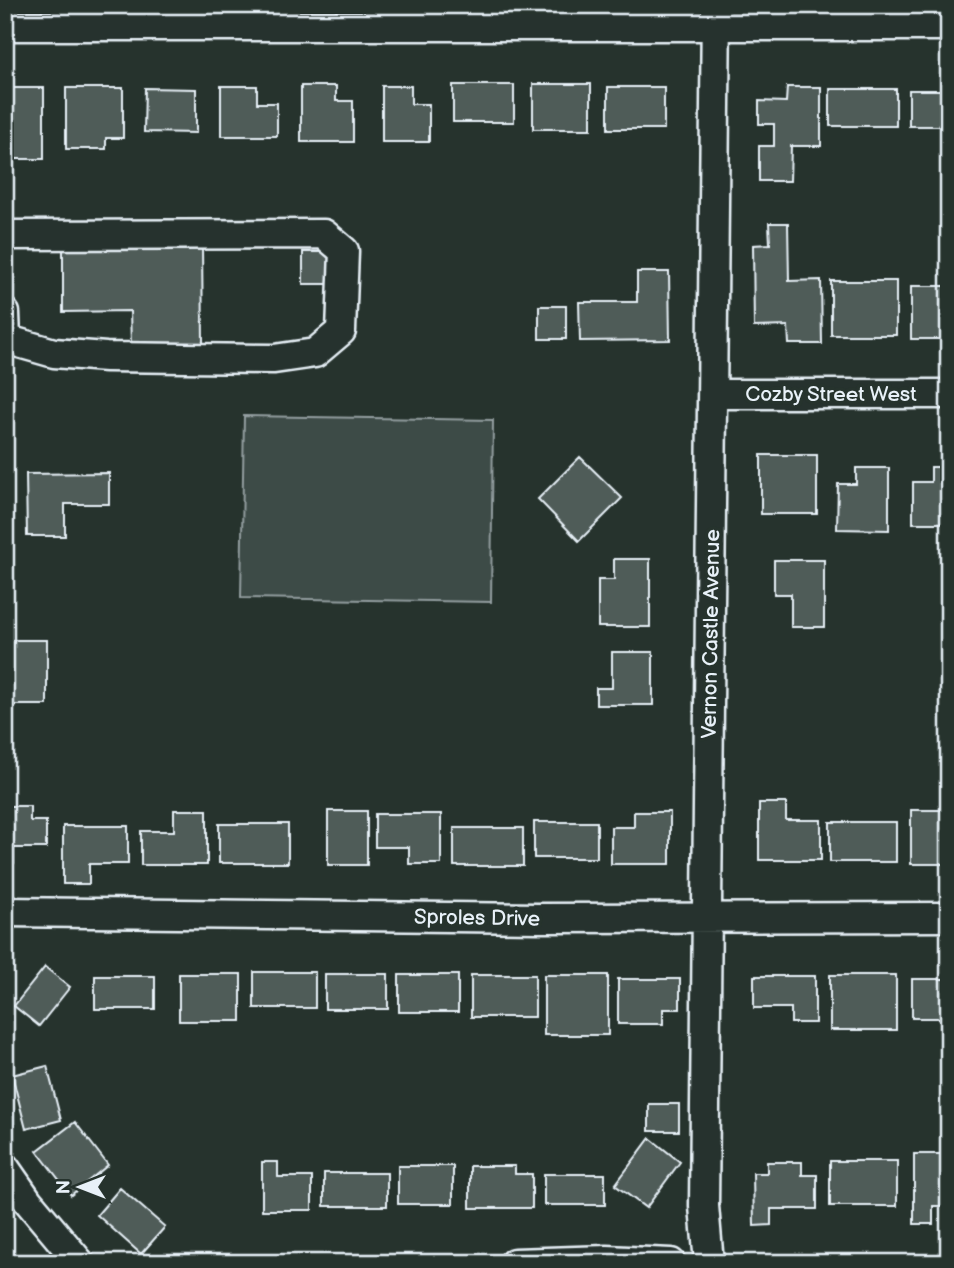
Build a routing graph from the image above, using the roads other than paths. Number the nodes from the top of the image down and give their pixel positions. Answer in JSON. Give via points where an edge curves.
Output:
{"nodes":[{"id":1,"x":716,"y":16,"type":"edge"},
{"id":2,"x":5,"y":26,"type":"edge"},
{"id":3,"x":949,"y":26,"type":"edge"},
{"id":4,"x":5,"y":235,"type":"edge"},
{"id":5,"x":5,"y":313,"type":"edge"},
{"id":6,"x":5,"y":339,"type":"edge"},
{"id":7,"x":713,"y":394,"type":"junction"},
{"id":8,"x":949,"y":394,"type":"edge"},
{"id":9,"x":5,"y":912,"type":"edge"},
{"id":10,"x":708,"y":918,"type":"junction"},
{"id":11,"x":949,"y":918,"type":"edge"},
{"id":12,"x":5,"y":1168,"type":"edge"},
{"id":13,"x":80,"y":1263,"type":"edge"},
{"id":14,"x":514,"y":1263,"type":"edge"},
{"id":15,"x":671,"y":1263,"type":"edge"},
{"id":16,"x":709,"y":1263,"type":"edge"}],
"edges":[{"from":1,"to":2,"type":"street"},
{"from":1,"to":3,"type":"street"},
{"from":1,"to":7,"type":"street","name":"Vernon Castle Avenue"},
{"from":4,"to":6,"type":"street","via":[[324,234],[344,251],[341,331],[316,353],[274,359],[106,357],[54,353]]},
{"from":5,"to":6,"type":"street"},
{"from":7,"to":8,"type":"street","name":"Cozby Street West"},
{"from":7,"to":10,"type":"street","name":"Vernon Castle Avenue"},
{"from":9,"to":10,"type":"street","name":"Sproles Drive"},
{"from":10,"to":11,"type":"street","name":"Sproles Drive"},
{"from":10,"to":16,"type":"street","name":"Vernon Castle Avenue","via":[[704,1206]]},
{"from":12,"to":13,"type":"street"},
{"from":14,"to":15,"type":"street"}]}
